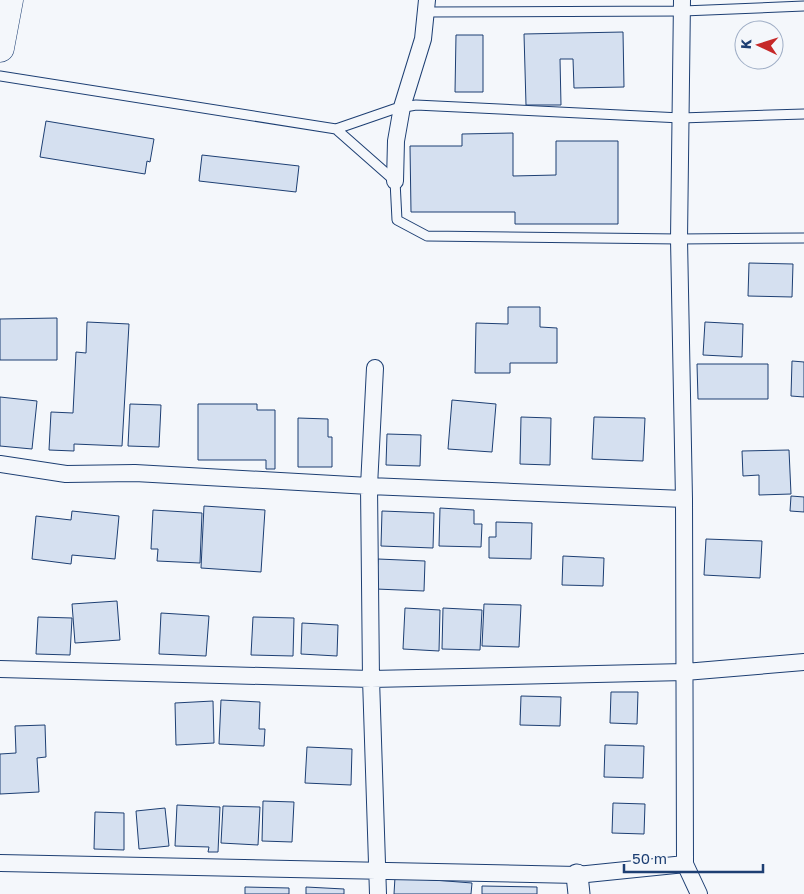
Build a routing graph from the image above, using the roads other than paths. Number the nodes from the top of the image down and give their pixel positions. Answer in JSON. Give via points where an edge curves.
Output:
{"nodes":[{"id":1,"x":9,"y":0,"type":"edge"},
{"id":2,"x":682,"y":5,"type":"edge"},
{"id":3,"x":426,"y":6,"type":"edge"},
{"id":4,"x":804,"y":6,"type":"edge"},
{"id":5,"x":0,"y":48,"type":"edge"},
{"id":6,"x":0,"y":76,"type":"edge"},
{"id":7,"x":402,"y":108,"type":"junction"},
{"id":8,"x":804,"y":114,"type":"edge"},
{"id":9,"x":681,"y":118,"type":"junction"},
{"id":10,"x":336,"y":129,"type":"junction"},
{"id":11,"x":395,"y":181,"type":"junction"},
{"id":12,"x":804,"y":238,"type":"edge"},
{"id":13,"x":679,"y":239,"type":"junction"},
{"id":14,"x":375,"y":368,"type":"dead end"},
{"id":15,"x":0,"y":464,"type":"edge"},
{"id":16,"x":369,"y":486,"type":"junction"},
{"id":17,"x":684,"y":500,"type":"junction"},
{"id":18,"x":804,"y":662,"type":"edge"},
{"id":19,"x":0,"y":669,"type":"edge"},
{"id":20,"x":685,"y":672,"type":"junction"},
{"id":21,"x":371,"y":679,"type":"junction"},
{"id":22,"x":0,"y":863,"type":"edge"},
{"id":23,"x":685,"y":864,"type":"junction"},
{"id":24,"x":376,"y":872,"type":"junction"},
{"id":25,"x":578,"y":885,"type":"edge"},
{"id":26,"x":378,"y":894,"type":"edge"},
{"id":27,"x":699,"y":894,"type":"edge"}],
"edges":[{"from":1,"to":5,"type":"highway"},
{"from":2,"to":3,"type":"lane"},
{"from":2,"to":4,"type":"lane"},
{"from":2,"to":9,"type":"street"},
{"from":3,"to":7,"type":"street","via":[[423,39]]},
{"from":6,"to":10,"type":"lane"},
{"from":7,"to":9,"type":"lane","via":[[416,106]]},
{"from":7,"to":10,"type":"lane"},
{"from":7,"to":11,"type":"street","via":[[396,141]]},
{"from":8,"to":9,"type":"lane"},
{"from":9,"to":13,"type":"street"},
{"from":10,"to":11,"type":"lane"},
{"from":11,"to":13,"type":"lane","via":[[397,220],[427,236]]},
{"from":12,"to":13,"type":"lane"},
{"from":13,"to":17,"type":"street"},
{"from":14,"to":16,"type":"street"},
{"from":15,"to":16,"type":"street","via":[[66,474],[135,473]]},
{"from":16,"to":17,"type":"street"},
{"from":16,"to":21,"type":"street"},
{"from":17,"to":20,"type":"street"},
{"from":18,"to":20,"type":"street"},
{"from":19,"to":21,"type":"street"},
{"from":20,"to":21,"type":"street"},
{"from":20,"to":23,"type":"street"},
{"from":21,"to":24,"type":"street"},
{"from":22,"to":24,"type":"street"},
{"from":23,"to":25,"type":"street"},
{"from":23,"to":27,"type":"street"},
{"from":24,"to":25,"type":"street"},
{"from":24,"to":26,"type":"street"}]}
